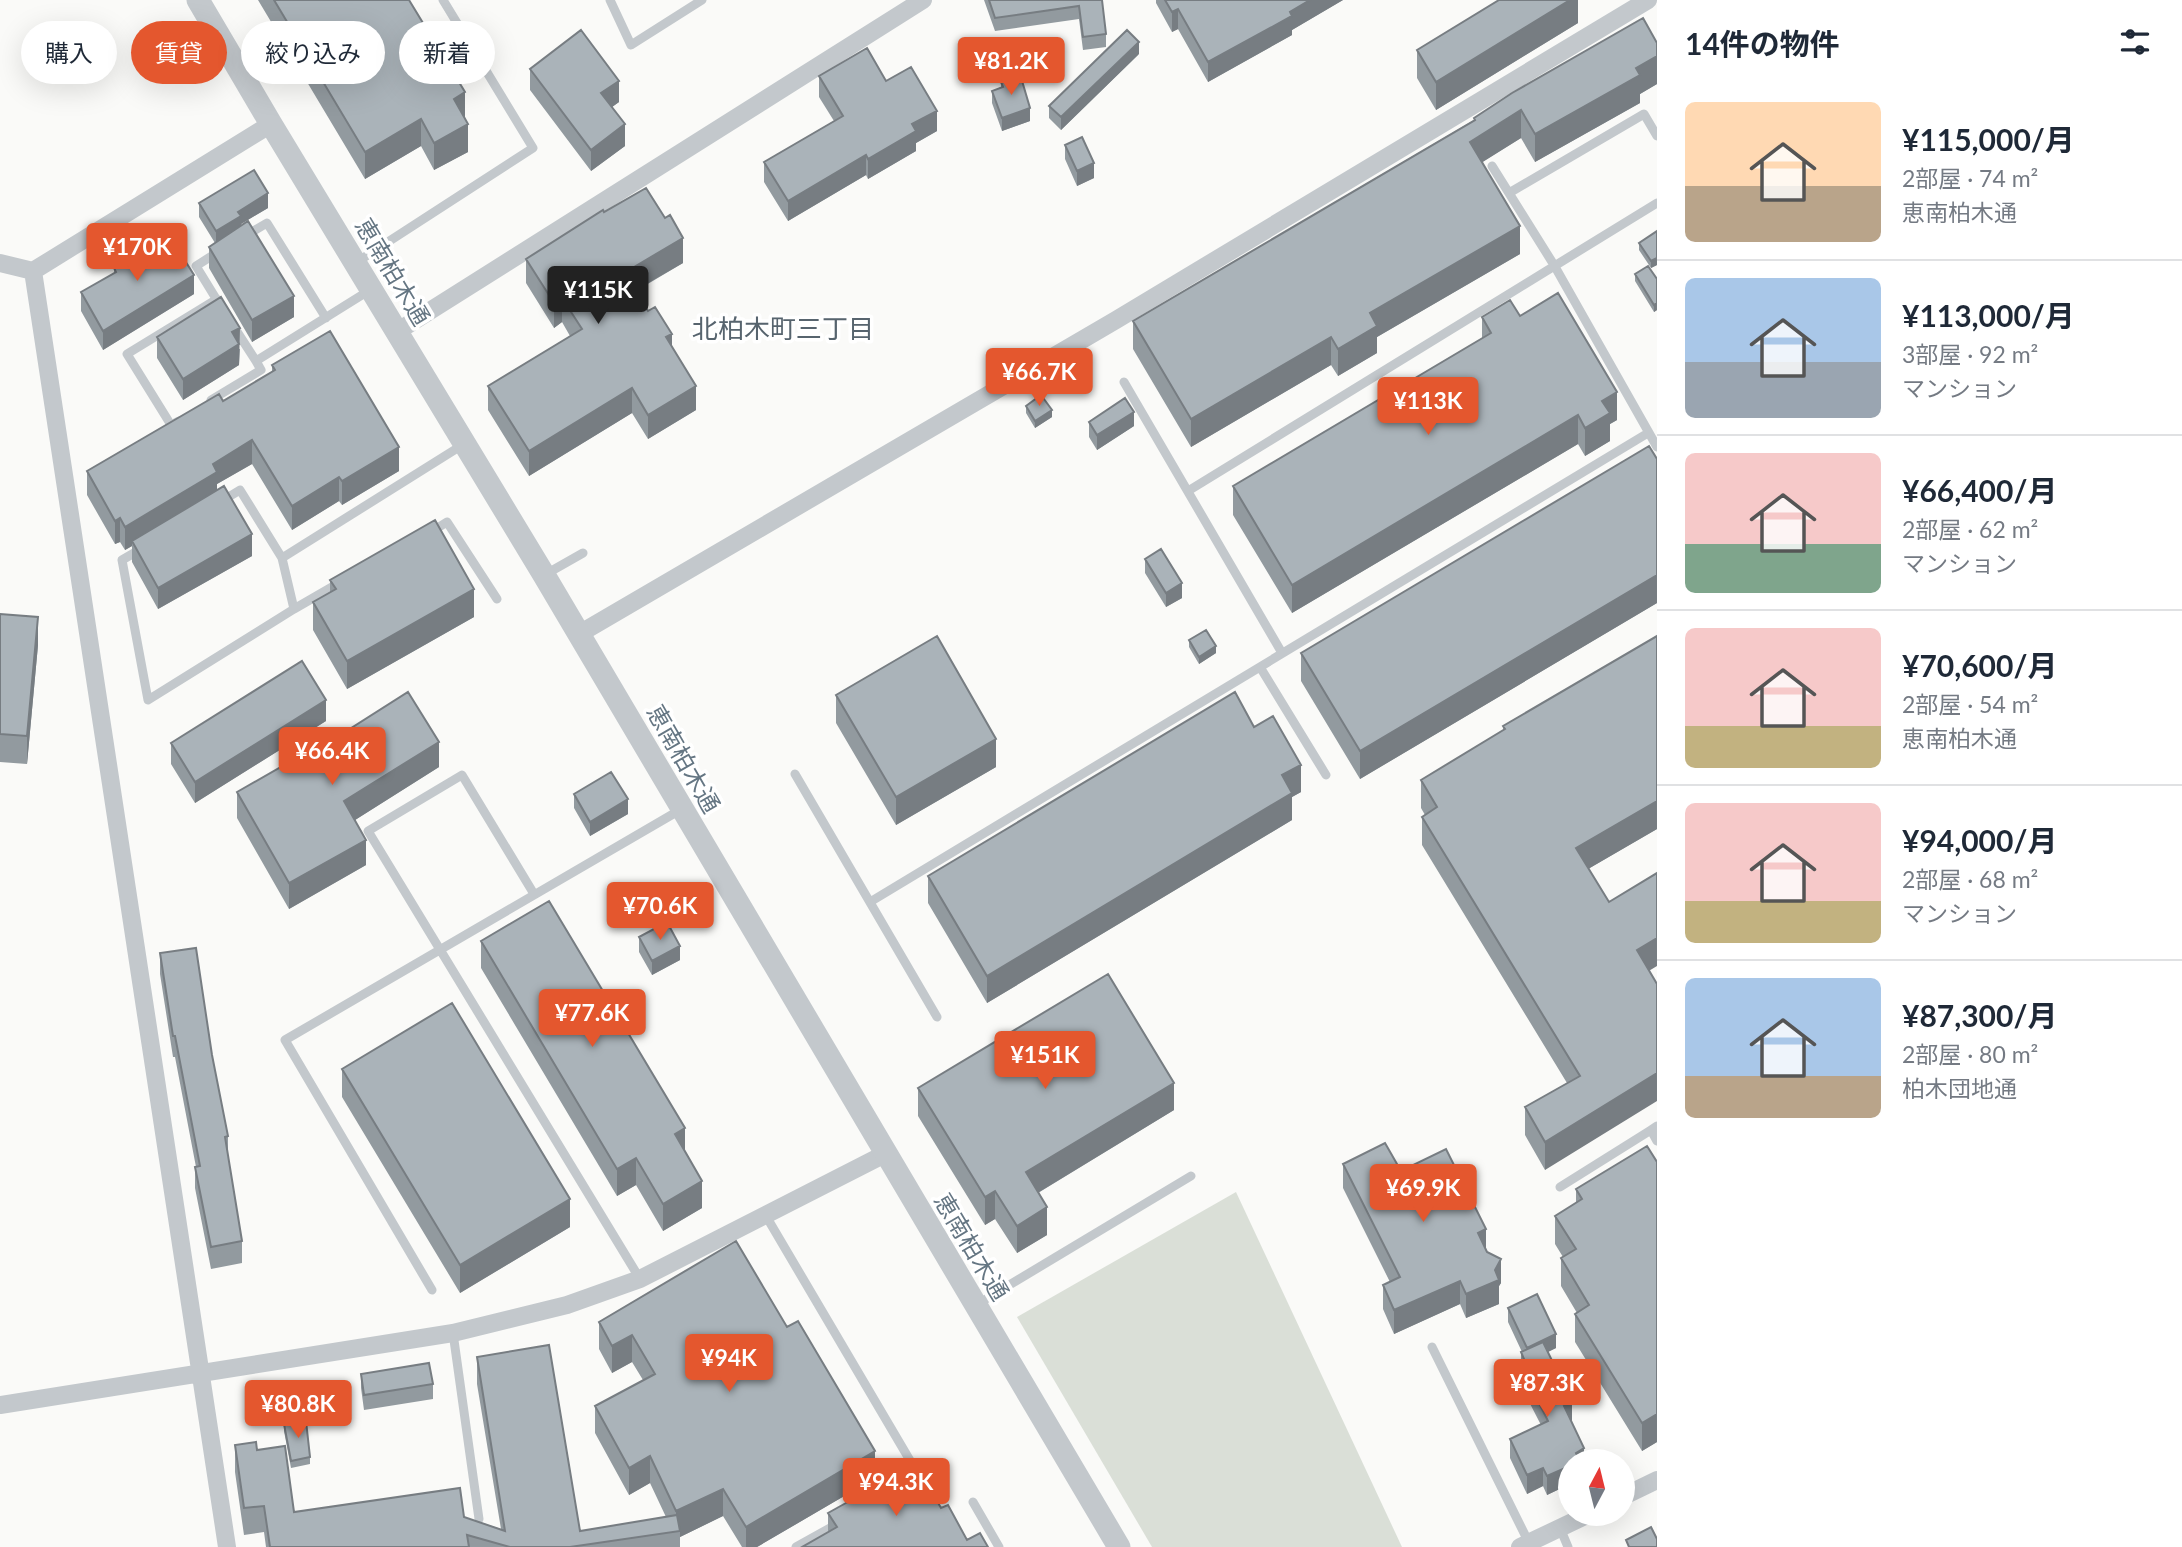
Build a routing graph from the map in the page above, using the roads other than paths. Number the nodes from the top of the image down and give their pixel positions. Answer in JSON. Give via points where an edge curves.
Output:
{"nodes":[{"id":1,"x":198,"y":0,"type":"edge"},
{"id":2,"x":443,"y":0,"type":"edge"},
{"id":3,"x":610,"y":0,"type":"edge"},
{"id":4,"x":702,"y":0,"type":"edge"},
{"id":5,"x":923,"y":0,"type":"edge"},
{"id":6,"x":1648,"y":0,"type":"edge"},
{"id":7,"x":271,"y":124,"type":"junction"},
{"id":8,"x":1657,"y":136,"type":"edge"},
{"id":9,"x":1492,"y":166,"type":"dead end"},
{"id":10,"x":1509,"y":193,"type":"junction"},
{"id":11,"x":1657,"y":203,"type":"edge"},
{"id":12,"x":355,"y":263,"type":"junction"},
{"id":13,"x":0,"y":264,"type":"edge"},
{"id":14,"x":1554,"y":265,"type":"junction"},
{"id":15,"x":33,"y":271,"type":"junction"},
{"id":16,"x":372,"y":289,"type":"junction"},
{"id":17,"x":217,"y":299,"type":"junction"},
{"id":18,"x":326,"y":318,"type":"junction"},
{"id":19,"x":398,"y":331,"type":"junction"},
{"id":20,"x":256,"y":361,"type":"junction"},
{"id":21,"x":1124,"y":382,"type":"dead end"},
{"id":22,"x":205,"y":404,"type":"edge"},
{"id":23,"x":182,"y":418,"type":"edge"},
{"id":24,"x":1648,"y":433,"type":"junction"},
{"id":25,"x":465,"y":443,"type":"junction"},
{"id":26,"x":1657,"y":447,"type":"edge"},
{"id":27,"x":1188,"y":491,"type":"junction"},
{"id":28,"x":216,"y":504,"type":"edge"},
{"id":29,"x":424,"y":536,"type":"edge"},
{"id":30,"x":146,"y":546,"type":"edge"},
{"id":31,"x":583,"y":553,"type":"dead end"},
{"id":32,"x":282,"y":558,"type":"junction"},
{"id":33,"x":544,"y":575,"type":"junction"},
{"id":34,"x":353,"y":576,"type":"edge"},
{"id":35,"x":497,"y":599,"type":"dead end"},
{"id":36,"x":294,"y":609,"type":"junction"},
{"id":37,"x":579,"y":634,"type":"junction"},
{"id":38,"x":1282,"y":653,"type":"junction"},
{"id":39,"x":1260,"y":667,"type":"junction"},
{"id":40,"x":796,"y":774,"type":"dead end"},
{"id":41,"x":1326,"y":775,"type":"dead end"},
{"id":42,"x":682,"y":809,"type":"junction"},
{"id":43,"x":534,"y":894,"type":"junction"},
{"id":44,"x":870,"y":902,"type":"junction"},
{"id":45,"x":439,"y":948,"type":"junction"},
{"id":46,"x":937,"y":1017,"type":"dead end"},
{"id":47,"x":1654,"y":1128,"type":"edge"},
{"id":48,"x":1657,"y":1141,"type":"edge"},
{"id":49,"x":885,"y":1154,"type":"junction"},
{"id":50,"x":1191,"y":1176,"type":"dead end"},
{"id":51,"x":1560,"y":1187,"type":"dead end"},
{"id":52,"x":766,"y":1216,"type":"junction"},
{"id":53,"x":640,"y":1279,"type":"junction"},
{"id":54,"x":432,"y":1290,"type":"dead end"},
{"id":55,"x":975,"y":1306,"type":"junction"},
{"id":56,"x":453,"y":1333,"type":"junction"},
{"id":57,"x":1432,"y":1347,"type":"dead end"},
{"id":58,"x":201,"y":1374,"type":"junction"},
{"id":59,"x":0,"y":1405,"type":"edge"},
{"id":60,"x":1657,"y":1480,"type":"edge"},
{"id":61,"x":909,"y":1484,"type":"edge"},
{"id":62,"x":1635,"y":1491,"type":"edge"},
{"id":63,"x":973,"y":1502,"type":"dead end"},
{"id":64,"x":853,"y":1516,"type":"edge"},
{"id":65,"x":479,"y":1519,"type":"edge"},
{"id":66,"x":1564,"y":1526,"type":"edge"},
{"id":67,"x":1560,"y":1528,"type":"junction"},
{"id":68,"x":1524,"y":1545,"type":"edge"},
{"id":69,"x":227,"y":1547,"type":"edge"},
{"id":70,"x":796,"y":1547,"type":"edge"},
{"id":71,"x":999,"y":1547,"type":"edge"},
{"id":72,"x":1118,"y":1547,"type":"edge"},
{"id":73,"x":1568,"y":1547,"type":"edge"}],
"edges":[{"from":1,"to":7,"type":"street","name":"恵南柏木通"},
{"from":2,"to":12,"type":"lane","via":[[533,148]]},
{"from":3,"to":4,"type":"lane","via":[[631,45]]},
{"from":5,"to":19,"type":"street"},
{"from":6,"to":37,"type":"street","via":[[1116,320]]},
{"from":7,"to":12,"type":"street","name":"恵南柏木通"},
{"from":7,"to":15,"type":"street"},
{"from":8,"to":10,"type":"lane","via":[[1644,114]]},
{"from":9,"to":10,"type":"lane"},
{"from":10,"to":14,"type":"lane"},
{"from":11,"to":14,"type":"lane"},
{"from":12,"to":16,"type":"street","name":"恵南柏木通"},
{"from":13,"to":15,"type":"street"},
{"from":14,"to":24,"type":"lane"},
{"from":14,"to":27,"type":"lane"},
{"from":15,"to":58,"type":"street"},
{"from":16,"to":18,"type":"lane"},
{"from":16,"to":19,"type":"street","name":"恵南柏木通"},
{"from":17,"to":18,"type":"lane","via":[[197,266],[267,223]]},
{"from":17,"to":20,"type":"lane"},
{"from":17,"to":23,"type":"lane","via":[[127,354],[171,425]]},
{"from":18,"to":20,"type":"lane"},
{"from":19,"to":25,"type":"street","name":"恵南柏木通"},
{"from":20,"to":22,"type":"lane","via":[[261,370]]},
{"from":21,"to":27,"type":"lane"},
{"from":24,"to":26,"type":"lane"},
{"from":24,"to":38,"type":"lane"},
{"from":25,"to":32,"type":"lane"},
{"from":25,"to":33,"type":"street","name":"恵南柏木通"},
{"from":27,"to":38,"type":"lane"},
{"from":28,"to":32,"type":"lane","via":[[240,490]]},
{"from":29,"to":35,"type":"lane","via":[[447,522]]},
{"from":30,"to":36,"type":"lane","via":[[122,560],[148,700]]},
{"from":31,"to":33,"type":"lane"},
{"from":32,"to":36,"type":"lane"},
{"from":33,"to":37,"type":"street","name":"恵南柏木通"},
{"from":34,"to":36,"type":"lane"},
{"from":37,"to":42,"type":"street","name":"恵南柏木通"},
{"from":38,"to":39,"type":"lane"},
{"from":39,"to":41,"type":"lane"},
{"from":39,"to":44,"type":"lane"},
{"from":40,"to":44,"type":"lane"},
{"from":42,"to":43,"type":"lane"},
{"from":42,"to":49,"type":"street","name":"恵南柏木通"},
{"from":43,"to":45,"type":"lane"},
{"from":43,"to":45,"type":"lane","via":[[462,775],[368,831]]},
{"from":44,"to":46,"type":"lane"},
{"from":45,"to":53,"type":"lane"},
{"from":45,"to":54,"type":"lane","via":[[285,1040]]},
{"from":47,"to":48,"type":"lane"},
{"from":47,"to":51,"type":"lane"},
{"from":49,"to":52,"type":"street"},
{"from":49,"to":55,"type":"street","name":"恵南柏木通"},
{"from":50,"to":55,"type":"lane"},
{"from":52,"to":53,"type":"street"},
{"from":52,"to":61,"type":"lane","via":[[920,1478]]},
{"from":53,"to":56,"type":"street","via":[[567,1305]]},
{"from":55,"to":72,"type":"street","name":"恵南柏木通"},
{"from":56,"to":58,"type":"street"},
{"from":56,"to":65,"type":"lane"},
{"from":57,"to":68,"type":"lane"},
{"from":58,"to":59,"type":"street"},
{"from":58,"to":69,"type":"street"},
{"from":60,"to":62,"type":"street"},
{"from":63,"to":71,"type":"lane"},
{"from":64,"to":70,"type":"lane"},
{"from":66,"to":67,"type":"street"},
{"from":67,"to":68,"type":"street"},
{"from":67,"to":73,"type":"lane"}]}
